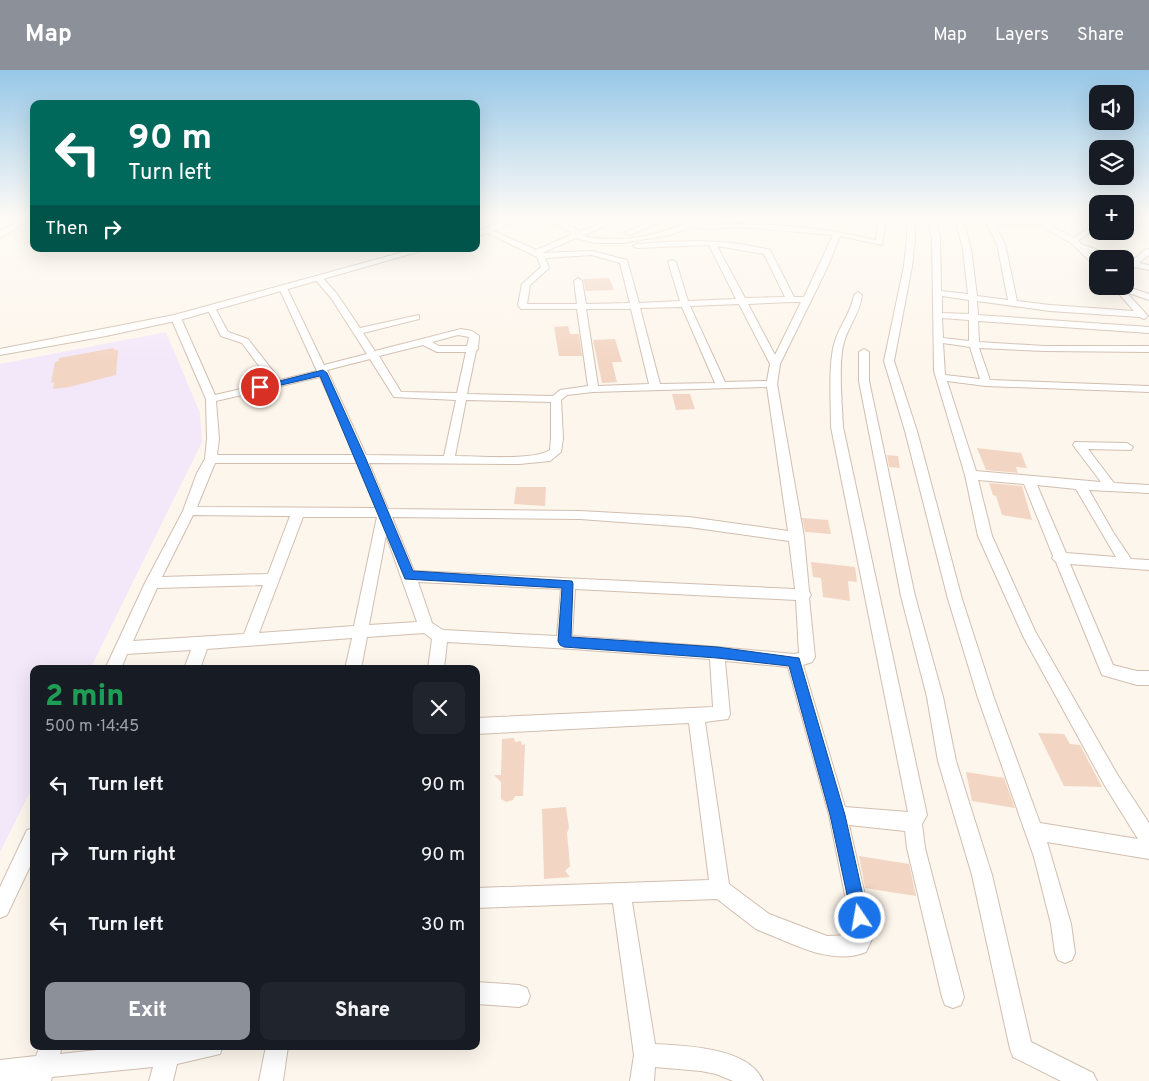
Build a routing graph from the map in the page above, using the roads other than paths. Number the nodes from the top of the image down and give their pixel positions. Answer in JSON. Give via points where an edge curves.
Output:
{"nodes":[{"id":1,"x":361,"y":266,"type":"edge"},
{"id":2,"x":544,"y":266,"type":"edge"},
{"id":3,"x":625,"y":266,"type":"edge"},
{"id":4,"x":673,"y":266,"type":"edge"},
{"id":5,"x":723,"y":266,"type":"edge"},
{"id":6,"x":774,"y":266,"type":"edge"},
{"id":7,"x":822,"y":266,"type":"edge"},
{"id":8,"x":908,"y":266,"type":"edge"},
{"id":9,"x":937,"y":266,"type":"edge"},
{"id":10,"x":970,"y":266,"type":"edge"},
{"id":11,"x":1006,"y":266,"type":"edge"},
{"id":12,"x":318,"y":278,"type":"junction"},
{"id":13,"x":578,"y":280,"type":"dead end"},
{"id":14,"x":283,"y":288,"type":"junction"},
{"id":15,"x":1134,"y":292,"type":"edge"},
{"id":16,"x":938,"y":293,"type":"junction"},
{"id":17,"x":858,"y":295,"type":"dead end"},
{"id":18,"x":1124,"y":295,"type":"edge"},
{"id":19,"x":1149,"y":297,"type":"edge"},
{"id":20,"x":973,"y":298,"type":"junction"},
{"id":21,"x":791,"y":299,"type":"junction"},
{"id":22,"x":806,"y":300,"type":"junction"},
{"id":23,"x":742,"y":302,"type":"junction"},
{"id":24,"x":1013,"y":303,"type":"junction"},
{"id":25,"x":685,"y":304,"type":"junction"},
{"id":26,"x":635,"y":306,"type":"junction"},
{"id":27,"x":582,"y":307,"type":"junction"},
{"id":28,"x":211,"y":308,"type":"junction"},
{"id":29,"x":938,"y":315,"type":"junction"},
{"id":30,"x":1145,"y":317,"type":"edge"},
{"id":31,"x":176,"y":318,"type":"junction"},
{"id":32,"x":416,"y":318,"type":"dead end"},
{"id":33,"x":973,"y":318,"type":"junction"},
{"id":34,"x":1149,"y":330,"type":"edge"},
{"id":35,"x":358,"y":331,"type":"junction"},
{"id":36,"x":939,"y":340,"type":"junction"},
{"id":37,"x":423,"y":341,"type":"junction"},
{"id":38,"x":974,"y":346,"type":"junction"},
{"id":39,"x":1149,"y":349,"type":"edge"},
{"id":40,"x":473,"y":350,"type":"junction"},
{"id":41,"x":0,"y":352,"type":"edge"},
{"id":42,"x":864,"y":352,"type":"dead end"},
{"id":43,"x":373,"y":355,"type":"junction"},
{"id":44,"x":775,"y":364,"type":"junction"},
{"id":45,"x":323,"y":370,"type":"junction"},
{"id":46,"x":941,"y":377,"type":"junction"},
{"id":47,"x":277,"y":383,"type":"junction"},
{"id":48,"x":986,"y":383,"type":"junction"},
{"id":49,"x":772,"y":384,"type":"junction"},
{"id":50,"x":655,"y":386,"type":"junction"},
{"id":51,"x":722,"y":386,"type":"junction"},
{"id":52,"x":593,"y":389,"type":"junction"},
{"id":53,"x":1149,"y":389,"type":"edge"},
{"id":54,"x":462,"y":396,"type":"junction"},
{"id":55,"x":211,"y":399,"type":"junction"},
{"id":56,"x":556,"y":399,"type":"junction"},
{"id":57,"x":1127,"y":447,"type":"dead end"},
{"id":58,"x":449,"y":458,"type":"junction"},
{"id":59,"x":210,"y":459,"type":"junction"},
{"id":60,"x":362,"y":459,"type":"junction"},
{"id":61,"x":971,"y":475,"type":"junction"},
{"id":62,"x":1029,"y":481,"type":"junction"},
{"id":63,"x":1080,"y":485,"type":"junction"},
{"id":64,"x":1110,"y":486,"type":"junction"},
{"id":65,"x":1149,"y":489,"type":"edge"},
{"id":66,"x":188,"y":511,"type":"junction"},
{"id":67,"x":298,"y":512,"type":"junction"},
{"id":68,"x":384,"y":514,"type":"junction"},
{"id":69,"x":797,"y":537,"type":"junction"},
{"id":70,"x":1059,"y":558,"type":"junction"},
{"id":71,"x":1128,"y":564,"type":"junction"},
{"id":72,"x":1149,"y":565,"type":"edge"},
{"id":73,"x":409,"y":576,"type":"junction"},
{"id":74,"x":271,"y":578,"type":"junction"},
{"id":75,"x":152,"y":583,"type":"junction"},
{"id":76,"x":568,"y":584,"type":"junction"},
{"id":77,"x":804,"y":595,"type":"junction"},
{"id":78,"x":426,"y":627,"type":"junction"},
{"id":79,"x":359,"y":632,"type":"junction"},
{"id":80,"x":440,"y":636,"type":"junction"},
{"id":81,"x":250,"y":638,"type":"junction"},
{"id":82,"x":564,"y":641,"type":"junction"},
{"id":83,"x":201,"y":642,"type":"junction"},
{"id":84,"x":122,"y":648,"type":"junction"},
{"id":85,"x":717,"y":652,"type":"junction"},
{"id":86,"x":794,"y":661,"type":"junction"},
{"id":87,"x":115,"y":665,"type":"edge"},
{"id":88,"x":193,"y":665,"type":"edge"},
{"id":89,"x":354,"y":665,"type":"edge"},
{"id":90,"x":436,"y":665,"type":"edge"},
{"id":91,"x":1149,"y":678,"type":"edge"},
{"id":92,"x":696,"y":715,"type":"junction"},
{"id":93,"x":480,"y":726,"type":"edge"},
{"id":94,"x":838,"y":815,"type":"junction"},
{"id":95,"x":913,"y":820,"type":"junction"},
{"id":96,"x":1035,"y":831,"type":"junction"},
{"id":97,"x":1149,"y":840,"type":"edge"},
{"id":98,"x":30,"y":845,"type":"edge"},
{"id":99,"x":1149,"y":850,"type":"edge"},
{"id":100,"x":720,"y":889,"type":"junction"},
{"id":101,"x":621,"y":893,"type":"junction"},
{"id":102,"x":480,"y":898,"type":"edge"},
{"id":103,"x":0,"y":908,"type":"edge"},
{"id":104,"x":1065,"y":953,"type":"dead end"},
{"id":105,"x":480,"y":993,"type":"edge"},
{"id":106,"x":519,"y":996,"type":"dead end"},
{"id":107,"x":953,"y":997,"type":"dead end"},
{"id":108,"x":190,"y":1050,"type":"edge"},
{"id":109,"x":276,"y":1050,"type":"edge"},
{"id":110,"x":168,"y":1054,"type":"junction"},
{"id":111,"x":645,"y":1055,"type":"junction"},
{"id":112,"x":45,"y":1065,"type":"edge"},
{"id":113,"x":0,"y":1071,"type":"edge"},
{"id":114,"x":161,"y":1081,"type":"edge"},
{"id":115,"x":271,"y":1081,"type":"edge"},
{"id":116,"x":642,"y":1081,"type":"edge"},
{"id":117,"x":751,"y":1081,"type":"edge"},
{"id":118,"x":1085,"y":1081,"type":"edge"}],
"edges":[{"from":1,"to":12,"type":"street"},
{"from":2,"to":27,"type":"street","via":[[526,284],[522,305]]},
{"from":3,"to":26,"type":"street"},
{"from":4,"to":25,"type":"street"},
{"from":5,"to":23,"type":"street"},
{"from":6,"to":21,"type":"street"},
{"from":7,"to":22,"type":"street"},
{"from":8,"to":96,"type":"street","via":[[889,361],[986,698]]},
{"from":9,"to":16,"type":"street"},
{"from":10,"to":20,"type":"street"},
{"from":11,"to":24,"type":"street"},
{"from":12,"to":14,"type":"street"},
{"from":12,"to":35,"type":"street"},
{"from":13,"to":27,"type":"street"},
{"from":14,"to":28,"type":"street"},
{"from":14,"to":45,"type":"street"},
{"from":15,"to":19,"type":"street"},
{"from":16,"to":20,"type":"street"},
{"from":16,"to":29,"type":"street"},
{"from":17,"to":95,"type":"street","via":[[856,308],[839,342],[836,427],[906,753],[918,815]]},
{"from":18,"to":30,"type":"street"},
{"from":20,"to":24,"type":"street"},
{"from":20,"to":33,"type":"street"},
{"from":21,"to":22,"type":"street"},
{"from":21,"to":23,"type":"street"},
{"from":22,"to":44,"type":"street"},
{"from":23,"to":25,"type":"street"},
{"from":23,"to":44,"type":"street"},
{"from":24,"to":30,"type":"street"},
{"from":25,"to":26,"type":"street"},
{"from":25,"to":51,"type":"street"},
{"from":26,"to":27,"type":"street"},
{"from":26,"to":50,"type":"street"},
{"from":27,"to":52,"type":"street"},
{"from":28,"to":31,"type":"street"},
{"from":28,"to":47,"type":"street","via":[[224,334],[245,341]]},
{"from":29,"to":33,"type":"street"},
{"from":29,"to":36,"type":"street"},
{"from":31,"to":41,"type":"street"},
{"from":31,"to":55,"type":"street"},
{"from":32,"to":35,"type":"street"},
{"from":33,"to":34,"type":"street"},
{"from":33,"to":38,"type":"street"},
{"from":35,"to":43,"type":"street"},
{"from":36,"to":38,"type":"street"},
{"from":36,"to":46,"type":"street"},
{"from":37,"to":40,"type":"street","via":[[437,349]]},
{"from":37,"to":40,"type":"street","via":[[471,333],[474,336]]},
{"from":37,"to":43,"type":"street"},
{"from":38,"to":39,"type":"street"},
{"from":38,"to":48,"type":"street"},
{"from":40,"to":54,"type":"street"},
{"from":42,"to":118,"type":"street","via":[[866,395],[908,596],[935,698],[947,761],[982,875],[1021,1049]]},
{"from":43,"to":45,"type":"street"},
{"from":43,"to":54,"type":"street","via":[[398,395]]},
{"from":44,"to":49,"type":"street"},
{"from":45,"to":47,"type":"street"},
{"from":45,"to":60,"type":"street"},
{"from":46,"to":48,"type":"street"},
{"from":46,"to":61,"type":"street"},
{"from":47,"to":55,"type":"street"},
{"from":48,"to":53,"type":"street"},
{"from":49,"to":51,"type":"street"},
{"from":49,"to":69,"type":"street"},
{"from":50,"to":51,"type":"street"},
{"from":50,"to":52,"type":"street"},
{"from":52,"to":56,"type":"street","via":[[564,392]]},
{"from":54,"to":56,"type":"street"},
{"from":54,"to":58,"type":"street"},
{"from":55,"to":59,"type":"street","via":[[213,439]]},
{"from":56,"to":58,"type":"street","via":[[555,452],[546,458]]},
{"from":57,"to":64,"type":"street","via":[[1079,445]]},
{"from":58,"to":60,"type":"street"},
{"from":59,"to":60,"type":"street"},
{"from":59,"to":66,"type":"street"},
{"from":60,"to":68,"type":"street"},
{"from":61,"to":62,"type":"street"},
{"from":61,"to":97,"type":"street","via":[[985,536],[1029,634],[1111,780]]},
{"from":62,"to":63,"type":"street"},
{"from":62,"to":70,"type":"street"},
{"from":63,"to":64,"type":"street"},
{"from":63,"to":71,"type":"street"},
{"from":64,"to":65,"type":"street"},
{"from":66,"to":67,"type":"street"},
{"from":66,"to":75,"type":"street"},
{"from":67,"to":68,"type":"street"},
{"from":67,"to":74,"type":"street"},
{"from":68,"to":69,"type":"street","via":[[580,515],[689,522]]},
{"from":68,"to":73,"type":"street"},
{"from":68,"to":79,"type":"street"},
{"from":69,"to":77,"type":"street"},
{"from":70,"to":71,"type":"street"},
{"from":70,"to":91,"type":"street","via":[[1107,670]]},
{"from":71,"to":72,"type":"street"},
{"from":73,"to":76,"type":"street"},
{"from":73,"to":78,"type":"street"},
{"from":74,"to":75,"type":"street"},
{"from":74,"to":81,"type":"street"},
{"from":75,"to":84,"type":"street"},
{"from":76,"to":77,"type":"street"},
{"from":76,"to":82,"type":"street"},
{"from":77,"to":86,"type":"street","via":[[807,658]]},
{"from":78,"to":79,"type":"street"},
{"from":78,"to":80,"type":"street"},
{"from":79,"to":81,"type":"street"},
{"from":79,"to":89,"type":"street"},
{"from":80,"to":82,"type":"street"},
{"from":80,"to":90,"type":"street"},
{"from":81,"to":83,"type":"street"},
{"from":82,"to":85,"type":"street"},
{"from":83,"to":84,"type":"street"},
{"from":83,"to":88,"type":"street"},
{"from":84,"to":87,"type":"street"},
{"from":85,"to":86,"type":"street"},
{"from":85,"to":92,"type":"street","via":[[722,714]]},
{"from":86,"to":94,"type":"street"},
{"from":92,"to":93,"type":"street"},
{"from":92,"to":100,"type":"street"},
{"from":94,"to":95,"type":"street","via":[[904,822]]},
{"from":94,"to":100,"type":"street","via":[[864,935],[859,945],[827,946],[763,922]]},
{"from":95,"to":107,"type":"street","via":[[916,848]]},
{"from":96,"to":99,"type":"street"},
{"from":96,"to":104,"type":"street","via":[[1061,924]]},
{"from":98,"to":103,"type":"street"},
{"from":100,"to":101,"type":"street"},
{"from":101,"to":102,"type":"street"},
{"from":101,"to":111,"type":"street"},
{"from":105,"to":106,"type":"street"},
{"from":108,"to":110,"type":"street"},
{"from":109,"to":115,"type":"street"},
{"from":110,"to":112,"type":"street"},
{"from":110,"to":114,"type":"street"},
{"from":111,"to":116,"type":"street"},
{"from":111,"to":117,"type":"street","via":[[705,1059],[745,1074]]},
{"from":112,"to":113,"type":"street"}]}
